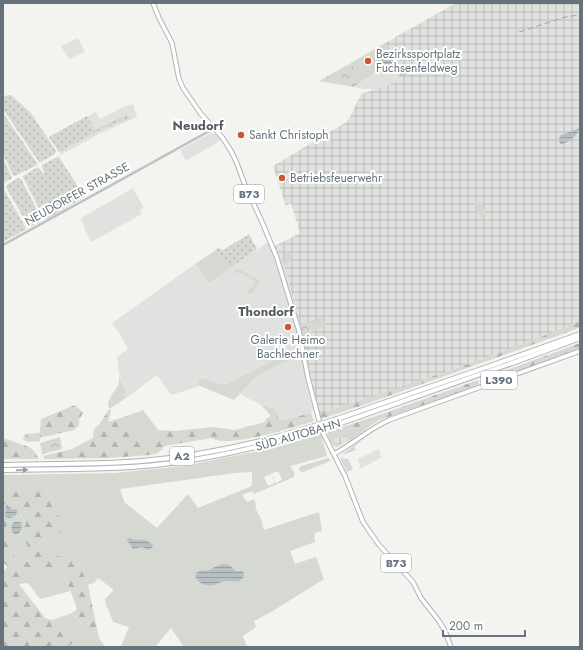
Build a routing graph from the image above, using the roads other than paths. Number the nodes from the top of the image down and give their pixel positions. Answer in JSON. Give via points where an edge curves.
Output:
{"nodes":[{"id":1,"x":153,"y":3,"type":"edge"},
{"id":2,"x":213,"y":129,"type":"junction"},
{"id":3,"x":3,"y":245,"type":"edge"},
{"id":4,"x":579,"y":335,"type":"edge"},
{"id":5,"x":580,"y":351,"type":"edge"},
{"id":6,"x":319,"y":420,"type":"dead end"},
{"id":7,"x":312,"y":429,"type":"junction"},
{"id":8,"x":323,"y":433,"type":"dead end"},
{"id":9,"x":334,"y":454,"type":"junction"},
{"id":10,"x":3,"y":464,"type":"edge"},
{"id":11,"x":3,"y":470,"type":"edge"},
{"id":12,"x":451,"y":647,"type":"edge"}],
"edges":[{"from":1,"to":2,"type":"main road","number":"B73","via":[[172,43],[183,88]]},
{"from":2,"to":3,"type":"street","name":"NEUDORFER STRASSE"},
{"from":2,"to":6,"type":"main road","number":"B73","via":[[222,137],[236,161],[280,266],[299,331]]},
{"from":4,"to":7,"type":"highway","name":"SÜD AUTOBAHN","number":"A2","bridge":true},
{"from":5,"to":9,"type":"main road","number":"L390","via":[[377,425]]},
{"from":7,"to":10,"type":"highway","name":"SÜD AUTOBAHN","number":"A2","via":[[190,455],[129,462]]},
{"from":11,"to":7,"type":"highway","name":"SÜD AUTOBAHN","number":"A2","one_way":true,"via":[[106,468],[190,460],[250,449]]},
{"from":8,"to":9,"type":"main road","number":"B73"},
{"from":9,"to":12,"type":"main road","number":"B73","via":[[363,522],[413,582],[421,598],[445,631]]}]}
